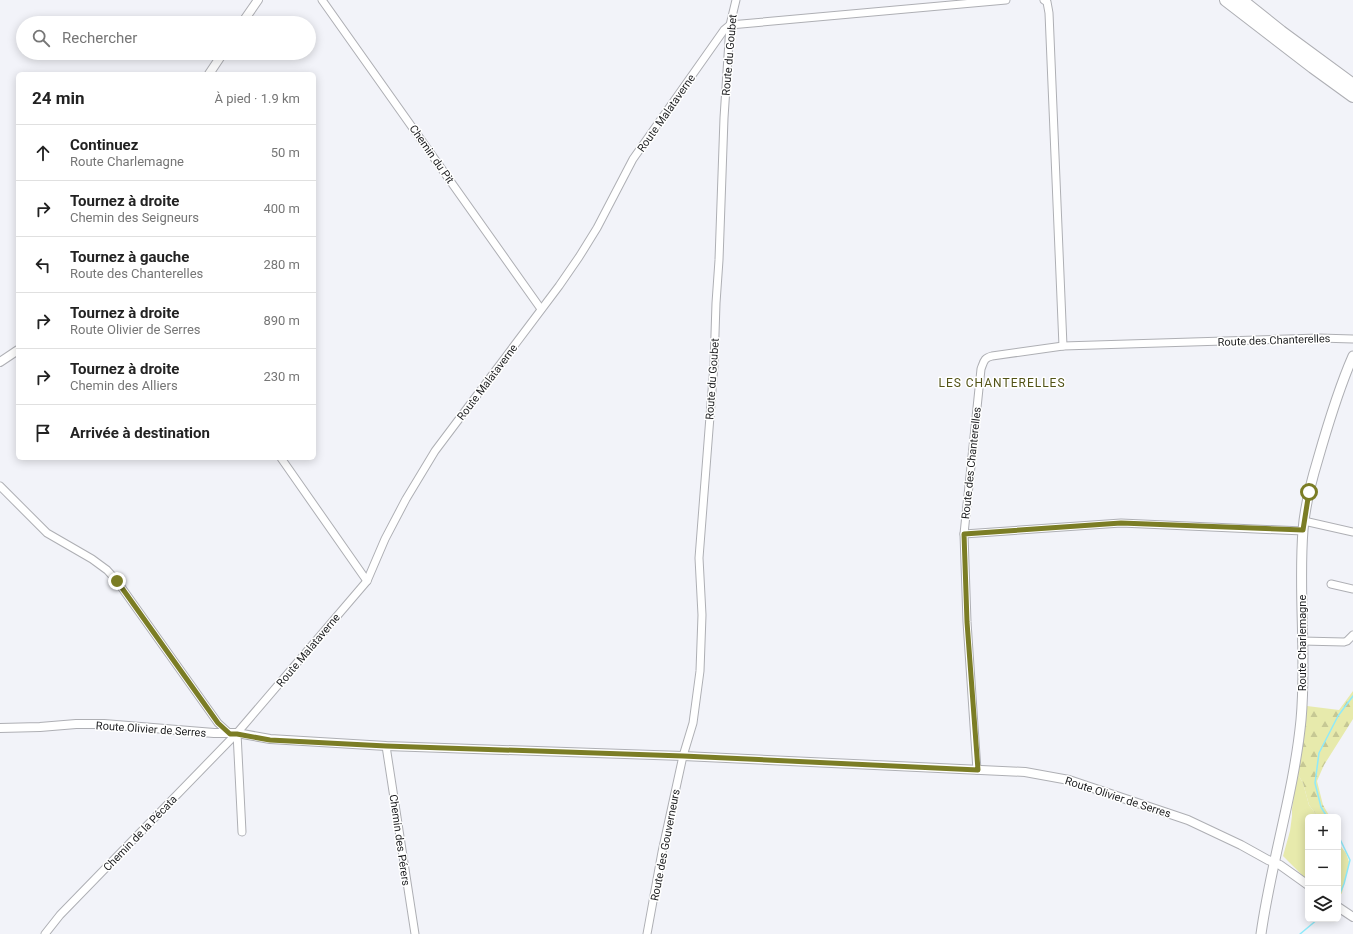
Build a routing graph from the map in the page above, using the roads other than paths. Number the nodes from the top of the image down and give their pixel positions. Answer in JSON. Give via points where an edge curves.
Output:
{"nodes":[{"id":1,"x":258,"y":0,"type":"edge"},
{"id":2,"x":322,"y":0,"type":"edge"},
{"id":3,"x":728,"y":0,"type":"edge"},
{"id":4,"x":1006,"y":0,"type":"edge"},
{"id":5,"x":1226,"y":0,"type":"edge"},
{"id":6,"x":1241,"y":0,"type":"edge"},
{"id":7,"x":1046,"y":1,"type":"edge"},
{"id":8,"x":735,"y":3,"type":"edge"},
{"id":9,"x":247,"y":16,"type":"edge"},
{"id":10,"x":730,"y":25,"type":"junction"},
{"id":11,"x":218,"y":60,"type":"edge"},
{"id":12,"x":210,"y":72,"type":"edge"},
{"id":13,"x":1353,"y":85,"type":"edge"},
{"id":14,"x":1353,"y":96,"type":"edge"},
{"id":15,"x":541,"y":309,"type":"junction"},
{"id":16,"x":1353,"y":339,"type":"edge"},
{"id":17,"x":1063,"y":346,"type":"junction"},
{"id":18,"x":16,"y":351,"type":"edge"},
{"id":19,"x":1353,"y":356,"type":"edge"},
{"id":20,"x":0,"y":362,"type":"edge"},
{"id":21,"x":282,"y":460,"type":"edge"},
{"id":22,"x":0,"y":486,"type":"edge"},
{"id":23,"x":1304,"y":521,"type":"junction"},
{"id":24,"x":1303,"y":530,"type":"junction"},
{"id":25,"x":1353,"y":532,"type":"edge"},
{"id":26,"x":964,"y":534,"type":"junction"},
{"id":27,"x":367,"y":581,"type":"junction"},
{"id":28,"x":1331,"y":584,"type":"dead end"},
{"id":29,"x":1353,"y":589,"type":"edge"},
{"id":30,"x":1353,"y":635,"type":"edge"},
{"id":31,"x":1302,"y":641,"type":"junction"},
{"id":32,"x":0,"y":728,"type":"edge"},
{"id":33,"x":233,"y":734,"type":"junction"},
{"id":34,"x":386,"y":746,"type":"junction"},
{"id":35,"x":683,"y":756,"type":"junction"},
{"id":36,"x":978,"y":770,"type":"junction"},
{"id":37,"x":242,"y":832,"type":"dead end"},
{"id":38,"x":1274,"y":862,"type":"junction"},
{"id":39,"x":1305,"y":883,"type":"edge"},
{"id":40,"x":1341,"y":909,"type":"edge"},
{"id":41,"x":1353,"y":917,"type":"edge"},
{"id":42,"x":45,"y":934,"type":"edge"},
{"id":43,"x":415,"y":934,"type":"edge"},
{"id":44,"x":647,"y":934,"type":"edge"},
{"id":45,"x":1261,"y":934,"type":"edge"}],
"edges":[{"from":1,"to":9,"type":"street"},
{"from":2,"to":15,"type":"street","name":"Chemin du Pit"},
{"from":3,"to":8,"type":"street"},
{"from":4,"to":10,"type":"street"},
{"from":5,"to":14,"type":"highway"},
{"from":6,"to":13,"type":"highway"},
{"from":7,"to":17,"type":"street","via":[[1049,13]]},
{"from":8,"to":10,"type":"street","name":"Route du Goubet"},
{"from":10,"to":15,"type":"street","name":"Route Malataverne","via":[[633,159],[597,228]]},
{"from":10,"to":35,"type":"street","name":"Route du Goubet","via":[[714,365],[699,558],[702,615],[700,671],[693,723]]},
{"from":11,"to":12,"type":"street"},
{"from":15,"to":27,"type":"street","name":"Route Malataverne","via":[[436,451],[406,499]]},
{"from":16,"to":17,"type":"street","name":"Route des Chanterelles"},
{"from":17,"to":26,"type":"street","name":"Route des Chanterelles","via":[[992,356],[984,360]]},
{"from":18,"to":20,"type":"street"},
{"from":19,"to":23,"type":"main road","name":"Route Charlemagne","via":[[1329,418]]},
{"from":21,"to":27,"type":"street"},
{"from":22,"to":33,"type":"street","via":[[48,533],[107,570],[218,723]]},
{"from":23,"to":24,"type":"main road","name":"Route Charlemagne"},
{"from":23,"to":25,"type":"street"},
{"from":24,"to":26,"type":"street","via":[[1121,523]]},
{"from":24,"to":31,"type":"main road","name":"Route Charlemagne"},
{"from":26,"to":36,"type":"street","name":"Route des Chanterelles","via":[[967,622]]},
{"from":27,"to":33,"type":"street","name":"Route Malataverne"},
{"from":28,"to":29,"type":"street"},
{"from":30,"to":31,"type":"street","via":[[1344,642]]},
{"from":31,"to":38,"type":"main road","name":"Route Charlemagne","via":[[1300,728]]},
{"from":32,"to":33,"type":"street","name":"Route Olivier de Serres","via":[[104,724]]},
{"from":33,"to":34,"type":"street","name":"Route Olivier de Serres","via":[[270,740]]},
{"from":33,"to":37,"type":"street"},
{"from":33,"to":42,"type":"street","name":"Chemin de la Pécata","via":[[60,915]]},
{"from":34,"to":35,"type":"street","name":"Route Olivier de Serres"},
{"from":34,"to":43,"type":"street","name":"Chemin des Pérers"},
{"from":35,"to":36,"type":"street","name":"Route Olivier de Serres"},
{"from":35,"to":44,"type":"street","name":"Route des Gouverneurs"},
{"from":36,"to":38,"type":"street","name":"Route Olivier de Serres","via":[[1025,772],[1069,780],[1188,820]]},
{"from":38,"to":39,"type":"street","name":"Route Olivier de Serres"},
{"from":38,"to":45,"type":"main road","name":"Route Charlemagne"},
{"from":40,"to":41,"type":"street"}]}
